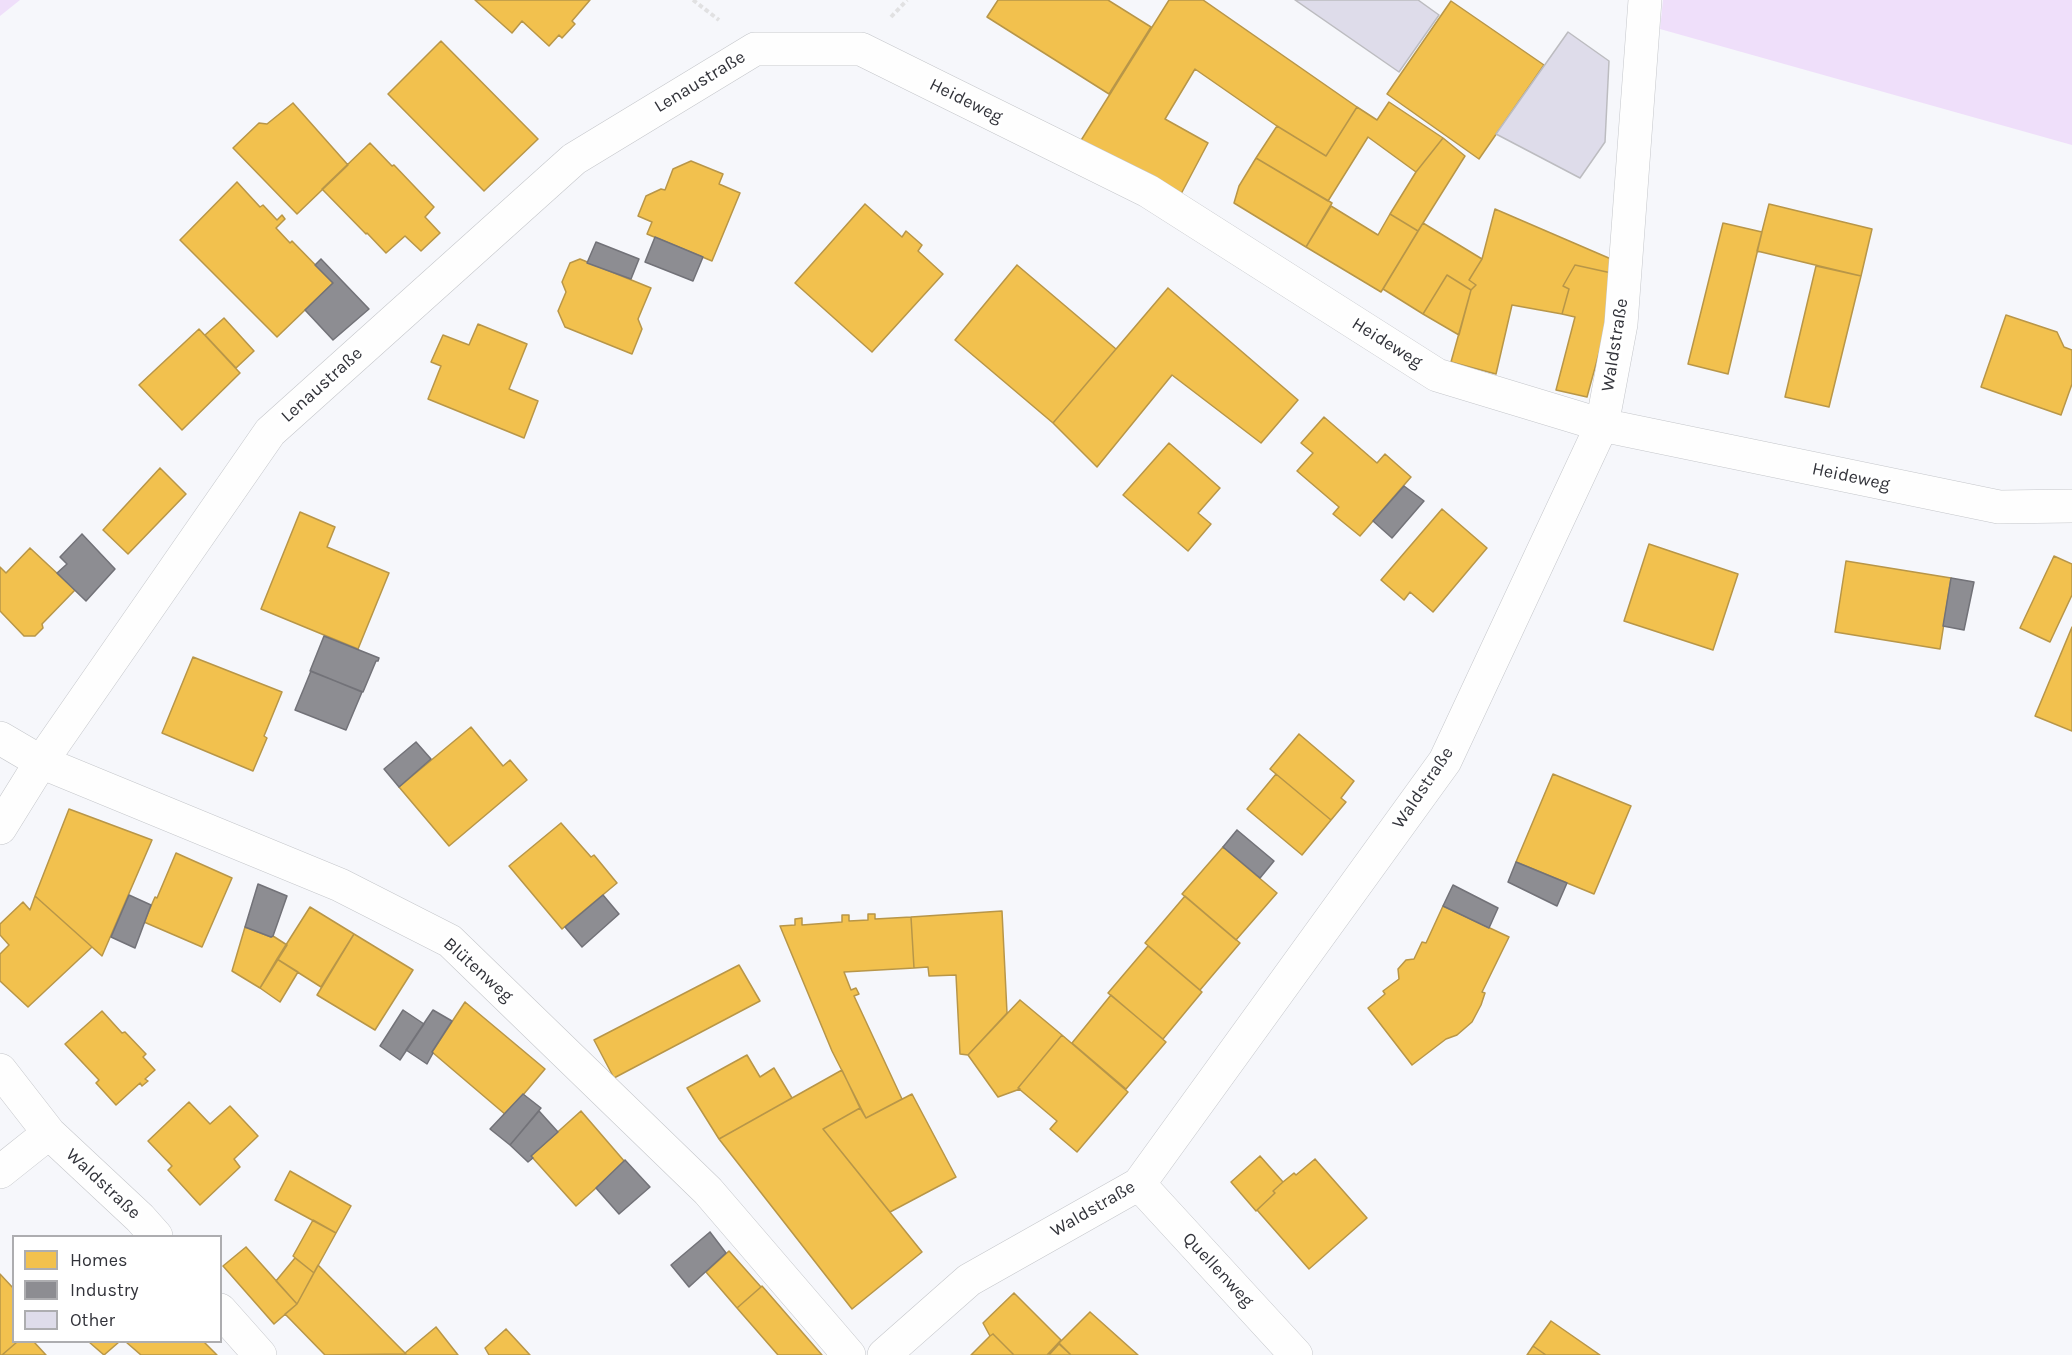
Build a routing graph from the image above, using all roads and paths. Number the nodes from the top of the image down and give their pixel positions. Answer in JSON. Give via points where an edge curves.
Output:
{"nodes":[{"id":1,"x":1645,"y":0,"type":"edge"},
{"id":2,"x":755,"y":49,"type":"joint"},
{"id":3,"x":1602,"y":425,"type":"junction"},
{"id":4,"x":2072,"y":506,"type":"edge"},
{"id":5,"x":0,"y":738,"type":"edge"},
{"id":6,"x":40,"y":762,"type":"junction"},
{"id":7,"x":0,"y":828,"type":"edge"},
{"id":8,"x":0,"y":1070,"type":"edge"},
{"id":9,"x":49,"y":1133,"type":"junction"},
{"id":10,"x":0,"y":1172,"type":"edge"},
{"id":11,"x":1139,"y":1184,"type":"junction"},
{"id":12,"x":155,"y":1235,"type":"edge"},
{"id":13,"x":222,"y":1312,"type":"edge"},
{"id":14,"x":260,"y":1355,"type":"edge"},
{"id":15,"x":849,"y":1355,"type":"edge"},
{"id":16,"x":884,"y":1355,"type":"edge"},
{"id":17,"x":1296,"y":1355,"type":"edge"}],
"edges":[{"from":1,"to":3,"type":"street","name":"Waldstraße","via":[[1621,324]]},
{"from":2,"to":3,"type":"street","name":"Heideweg","via":[[861,49],[1148,191],[1437,375]]},
{"from":2,"to":6,"type":"street","name":"Lenaustraße","via":[[574,159],[270,432]]},
{"from":3,"to":4,"type":"street","name":"Heideweg","via":[[1999,507]]},
{"from":3,"to":11,"type":"street","name":"Waldstraße","via":[[1445,761]]},
{"from":5,"to":6,"type":"street","name":"Blütenweg"},
{"from":6,"to":7,"type":"street","name":"Lenaustraße"},
{"from":6,"to":15,"type":"street","name":"Blütenweg","via":[[340,885],[450,941],[708,1191]]},
{"from":8,"to":9,"type":"street"},
{"from":9,"to":10,"type":"street"},
{"from":9,"to":12,"type":"street","name":"Waldstraße"},
{"from":11,"to":16,"type":"street","name":"Waldstraße","via":[[969,1280]]},
{"from":11,"to":17,"type":"street","name":"Quellenweg"},
{"from":13,"to":14,"type":"street"}]}
